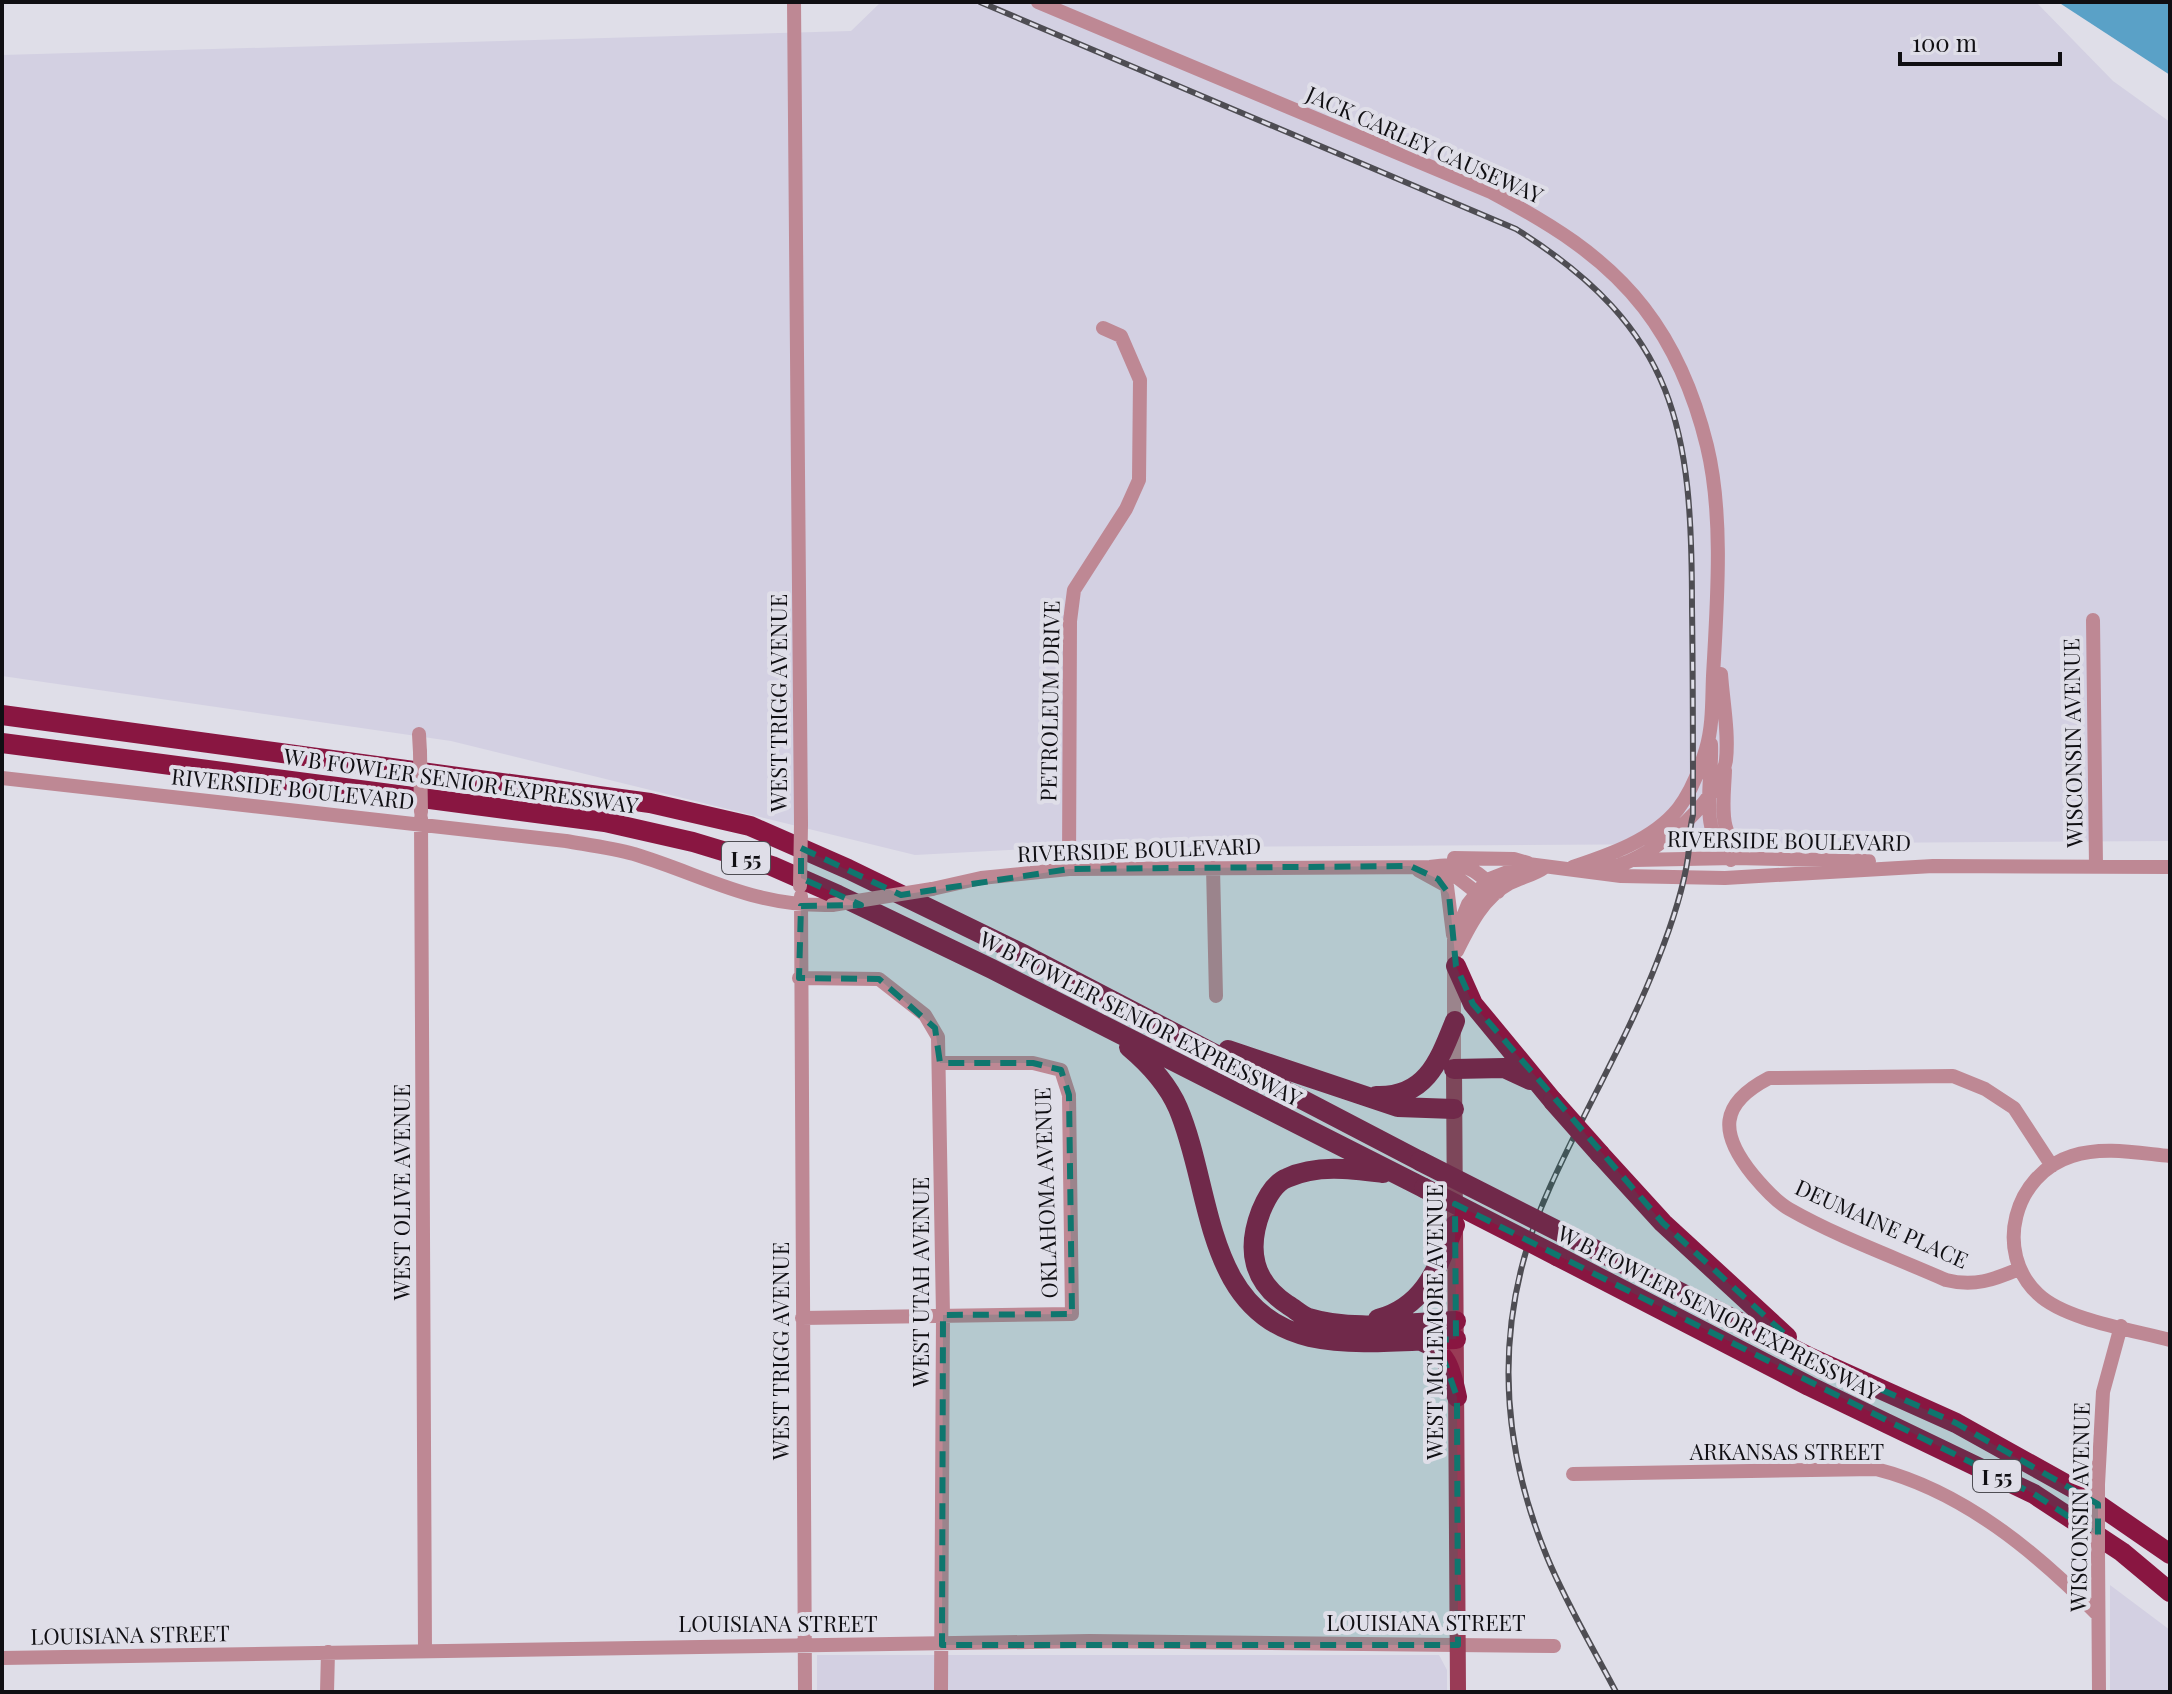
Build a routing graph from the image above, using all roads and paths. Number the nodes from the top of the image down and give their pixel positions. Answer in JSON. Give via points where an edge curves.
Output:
{"nodes":[{"id":1,"x":794,"y":2,"type":"edge"},
{"id":2,"x":1038,"y":2,"type":"edge"},
{"id":3,"x":1103,"y":328,"type":"dead end"},
{"id":4,"x":2093,"y":620,"type":"dead end"},
{"id":5,"x":1716,"y":622,"type":"junction"},
{"id":6,"x":2,"y":715,"type":"edge"},
{"id":7,"x":1710,"y":728,"type":"junction"},
{"id":8,"x":419,"y":734,"type":"dead end"},
{"id":9,"x":2,"y":743,"type":"edge"},
{"id":10,"x":1726,"y":762,"type":"junction"},
{"id":11,"x":2,"y":778,"type":"edge"},
{"id":12,"x":1710,"y":792,"type":"junction"},
{"id":13,"x":421,"y":818,"type":"junction"},
{"id":14,"x":1727,"y":858,"type":"junction"},
{"id":15,"x":1760,"y":858,"type":"junction"},
{"id":16,"x":1597,"y":859,"type":"junction"},
{"id":17,"x":1633,"y":860,"type":"junction"},
{"id":18,"x":1528,"y":864,"type":"junction"},
{"id":19,"x":1410,"y":866,"type":"junction"},
{"id":20,"x":1933,"y":866,"type":"junction"},
{"id":21,"x":2096,"y":866,"type":"junction"},
{"id":22,"x":1430,"y":867,"type":"junction"},
{"id":23,"x":1545,"y":867,"type":"junction"},
{"id":24,"x":1573,"y":867,"type":"junction"},
{"id":25,"x":2170,"y":867,"type":"edge"},
{"id":26,"x":1213,"y":868,"type":"junction"},
{"id":27,"x":1069,"y":869,"type":"junction"},
{"id":28,"x":1845,"y":871,"type":"junction"},
{"id":29,"x":1487,"y":880,"type":"junction"},
{"id":30,"x":1487,"y":895,"type":"junction"},
{"id":31,"x":801,"y":906,"type":"junction"},
{"id":32,"x":1456,"y":952,"type":"junction"},
{"id":33,"x":799,"y":978,"type":"junction"},
{"id":34,"x":1216,"y":996,"type":"dead end"},
{"id":35,"x":1455,"y":1021,"type":"junction"},
{"id":36,"x":1098,"y":1022,"type":"junction"},
{"id":37,"x":1164,"y":1028,"type":"junction"},
{"id":38,"x":940,"y":1063,"type":"junction"},
{"id":39,"x":1454,"y":1069,"type":"junction"},
{"id":40,"x":1537,"y":1084,"type":"junction"},
{"id":41,"x":1359,"y":1095,"type":"junction"},
{"id":42,"x":1454,"y":1109,"type":"junction"},
{"id":43,"x":2170,"y":1156,"type":"edge"},
{"id":44,"x":2052,"y":1166,"type":"junction"},
{"id":45,"x":1399,"y":1175,"type":"junction"},
{"id":46,"x":1455,"y":1225,"type":"junction"},
{"id":47,"x":2019,"y":1269,"type":"junction"},
{"id":48,"x":943,"y":1315,"type":"junction"},
{"id":49,"x":802,"y":1318,"type":"junction"},
{"id":50,"x":1359,"y":1324,"type":"junction"},
{"id":51,"x":2121,"y":1326,"type":"junction"},
{"id":52,"x":1456,"y":1330,"type":"junction"},
{"id":53,"x":1419,"y":1340,"type":"junction"},
{"id":54,"x":2170,"y":1340,"type":"edge"},
{"id":55,"x":1811,"y":1358,"type":"junction"},
{"id":56,"x":1457,"y":1397,"type":"junction"},
{"id":57,"x":1573,"y":1474,"type":"dead end"},
{"id":58,"x":2170,"y":1554,"type":"edge"},
{"id":59,"x":2170,"y":1592,"type":"edge"},
{"id":60,"x":2098,"y":1615,"type":"junction"},
{"id":61,"x":804,"y":1644,"type":"junction"},
{"id":62,"x":942,"y":1645,"type":"junction"},
{"id":63,"x":1458,"y":1645,"type":"junction"},
{"id":64,"x":1554,"y":1646,"type":"dead end"},
{"id":65,"x":425,"y":1650,"type":"junction"},
{"id":66,"x":328,"y":1652,"type":"junction"},
{"id":67,"x":2,"y":1658,"type":"edge"},
{"id":68,"x":327,"y":1692,"type":"edge"},
{"id":69,"x":805,"y":1692,"type":"edge"},
{"id":70,"x":941,"y":1692,"type":"edge"},
{"id":71,"x":1458,"y":1692,"type":"edge"},
{"id":72,"x":2099,"y":1692,"type":"edge"}],
"edges":[{"from":1,"to":31,"type":"street","name":"WEST TRIGG AVENUE","bridge":true},
{"from":2,"to":5,"type":"street","name":"JACK CARLEY CAUSEWAY","via":[[1491,192],[1561,230],[1608,268],[1644,308],[1694,399],[1715,496]]},
{"from":3,"to":27,"type":"street","name":"PETROLEUM DRIVE","via":[[1121,336],[1140,380],[1139,480],[1074,590]]},
{"from":4,"to":21,"type":"street","name":"WISCONSIN AVENUE"},
{"from":5,"to":7,"type":"street","name":"JACK CARLEY CAUSEWAY"},
{"from":5,"to":10,"type":"street","name":"JACK CARLEY CAUSEWAY"},
{"from":6,"to":37,"type":"highway","name":"W B FOWLER SENIOR EXPRESSWAY","number":"I 55","via":[[650,803],[750,826],[1025,955]]},
{"from":7,"to":12,"type":"street"},
{"from":7,"to":16,"type":"street","name":"JACK CARLEY CAUSEWAY","via":[[1693,783],[1678,809],[1653,832]]},
{"from":8,"to":13,"type":"street","name":"WEST OLIVE AVENUE","bridge":true},
{"from":9,"to":36,"type":"highway","name":"W B FOWLER SENIOR EXPRESSWAY","number":"I 55","via":[[605,822],[693,842],[772,866],[838,895]]},
{"from":10,"to":12,"type":"street"},
{"from":10,"to":15,"type":"street","name":"JACK CARLEY CAUSEWAY","via":[[1725,829],[1739,850]]},
{"from":11,"to":13,"type":"street","name":"RIVERSIDE BOULEVARD"},
{"from":12,"to":14,"type":"street","via":[[1709,824]]},
{"from":12,"to":17,"type":"street","via":[[1693,815]]},
{"from":13,"to":31,"type":"street","name":"RIVERSIDE BOULEVARD","via":[[633,854],[727,890]]},
{"from":13,"to":65,"type":"street","name":"WEST OLIVE AVENUE"},
{"from":14,"to":15,"type":"street","name":"RIVERSIDE BOULEVARD"},
{"from":14,"to":17,"type":"street","name":"RIVERSIDE BOULEVARD"},
{"from":14,"to":28,"type":"street","via":[[1764,867]]},
{"from":15,"to":20,"type":"street","name":"RIVERSIDE BOULEVARD"},
{"from":16,"to":17,"type":"street","name":"RIVERSIDE BOULEVARD"},
{"from":16,"to":24,"type":"street","name":"JACK CARLEY CAUSEWAY"},
{"from":17,"to":24,"type":"street","via":[[1614,869]]},
{"from":18,"to":19,"type":"street","name":"RIVERSIDE BOULEVARD","via":[[1458,858]]},
{"from":18,"to":23,"type":"street","name":"RIVERSIDE BOULEVARD"},
{"from":18,"to":29,"type":"street"},
{"from":19,"to":22,"type":"street","name":"RIVERSIDE BOULEVARD"},
{"from":19,"to":26,"type":"street","name":"RIVERSIDE BOULEVARD"},
{"from":19,"to":32,"type":"street","via":[[1447,886]]},
{"from":20,"to":21,"type":"street","name":"RIVERSIDE BOULEVARD"},
{"from":20,"to":28,"type":"street","name":"RIVERSIDE BOULEVARD"},
{"from":21,"to":25,"type":"street","name":"RIVERSIDE BOULEVARD"},
{"from":22,"to":29,"type":"street","name":"RIVERSIDE BOULEVARD","via":[[1456,863]]},
{"from":22,"to":30,"type":"street","name":"RIVERSIDE BOULEVARD"},
{"from":23,"to":24,"type":"street","name":"RIVERSIDE BOULEVARD"},
{"from":23,"to":30,"type":"street"},
{"from":24,"to":28,"type":"street","name":"RIVERSIDE BOULEVARD","via":[[1621,876],[1725,878]]},
{"from":26,"to":27,"type":"street","name":"RIVERSIDE BOULEVARD"},
{"from":26,"to":34,"type":"street"},
{"from":27,"to":31,"type":"street","name":"RIVERSIDE BOULEVARD","bridge":true},
{"from":29,"to":30,"type":"street","name":"WEST MCLEMORE AVENUE"},
{"from":30,"to":32,"type":"street","name":"WEST MCLEMORE AVENUE","via":[[1458,923]]},
{"from":31,"to":33,"type":"street","name":"WEST TRIGG AVENUE"},
{"from":32,"to":35,"type":"street","name":"WEST MCLEMORE AVENUE"},
{"from":32,"to":40,"type":"highway","via":[[1473,1004]]},
{"from":33,"to":38,"type":"street","name":"WEST UTAH AVENUE","via":[[865,977],[892,986],[935,1028]]},
{"from":33,"to":49,"type":"street","name":"WEST TRIGG AVENUE"},
{"from":35,"to":39,"type":"street","name":"WEST MCLEMORE AVENUE"},
{"from":35,"to":41,"type":"highway","via":[[1438,1065],[1412,1090],[1389,1097]]},
{"from":36,"to":45,"type":"highway","name":"W B FOWLER SENIOR EXPRESSWAY","number":"I 55"},
{"from":36,"to":53,"type":"highway","via":[[1148,1063],[1178,1106],[1217,1245],[1237,1291],[1266,1318],[1310,1337]]},
{"from":37,"to":41,"type":"highway"},
{"from":37,"to":55,"type":"highway","name":"W B FOWLER SENIOR EXPRESSWAY","number":"I 55","bridge":true},
{"from":38,"to":48,"type":"street","name":"WEST UTAH AVENUE"},
{"from":38,"to":48,"type":"street","name":"OKLAHOMA AVENUE","via":[[1033,1063],[1061,1070],[1069,1095],[1072,1314]]},
{"from":39,"to":40,"type":"highway","via":[[1504,1068]]},
{"from":39,"to":42,"type":"main road","name":"WEST MCLEMORE AVENUE"},
{"from":40,"to":55,"type":"highway","bridge":true,"via":[[1686,1245]]},
{"from":41,"to":42,"type":"highway","via":[[1398,1107]]},
{"from":42,"to":46,"type":"main road","name":"WEST MCLEMORE AVENUE"},
{"from":43,"to":44,"type":"street","via":[[2097,1150]]},
{"from":44,"to":47,"type":"street","via":[[2030,1185],[2017,1211],[2012,1243]]},
{"from":44,"to":47,"type":"street","name":"DEUMAINE PLACE","via":[[2014,1108],[1953,1076],[1769,1078],[1735,1101],[1729,1118],[1736,1154],[1786,1208],[1946,1280],[1967,1285]]},
{"from":45,"to":50,"type":"highway","via":[[1350,1168],[1284,1178],[1266,1198],[1253,1231],[1253,1264],[1269,1293],[1308,1318]]},
{"from":45,"to":59,"type":"highway","name":"W B FOWLER SENIOR EXPRESSWAY","number":"I 55","bridge":true,"via":[[1809,1386],[2034,1494],[2122,1552]]},
{"from":46,"to":50,"type":"highway","via":[[1431,1283],[1413,1303]]},
{"from":46,"to":52,"type":"main road","name":"WEST MCLEMORE AVENUE"},
{"from":47,"to":51,"type":"street","via":[[2038,1294],[2062,1310]]},
{"from":48,"to":49,"type":"street"},
{"from":48,"to":62,"type":"street","name":"WEST UTAH AVENUE"},
{"from":49,"to":61,"type":"street","name":"WEST TRIGG AVENUE"},
{"from":50,"to":52,"type":"highway"},
{"from":51,"to":54,"type":"street"},
{"from":51,"to":60,"type":"street","name":"WISCONSIN AVENUE","bridge":true,"via":[[2103,1392]]},
{"from":52,"to":53,"type":"highway"},
{"from":52,"to":56,"type":"main road","name":"WEST MCLEMORE AVENUE"},
{"from":53,"to":56,"type":"highway","via":[[1446,1358]]},
{"from":55,"to":58,"type":"highway","name":"W B FOWLER SENIOR EXPRESSWAY","number":"I 55","via":[[1956,1423],[2080,1492]]},
{"from":56,"to":63,"type":"main road","name":"WEST MCLEMORE AVENUE"},
{"from":57,"to":60,"type":"street","name":"ARKANSAS STREET","via":[[1876,1469],[1896,1474],[2022,1544]]},
{"from":60,"to":72,"type":"street","name":"WISCONSIN AVENUE"},
{"from":61,"to":62,"type":"street","name":"LOUISIANA STREET"},
{"from":61,"to":65,"type":"street","name":"LOUISIANA STREET"},
{"from":61,"to":69,"type":"street","name":"WEST TRIGG AVENUE"},
{"from":62,"to":63,"type":"street","name":"LOUISIANA STREET"},
{"from":62,"to":70,"type":"street","name":"WEST UTAH AVENUE"},
{"from":63,"to":64,"type":"street","name":"LOUISIANA STREET"},
{"from":63,"to":71,"type":"main road","name":"WEST MCLEMORE AVENUE"},
{"from":65,"to":66,"type":"street","name":"LOUISIANA STREET"},
{"from":66,"to":67,"type":"street","name":"LOUISIANA STREET"},
{"from":66,"to":68,"type":"street"}]}
